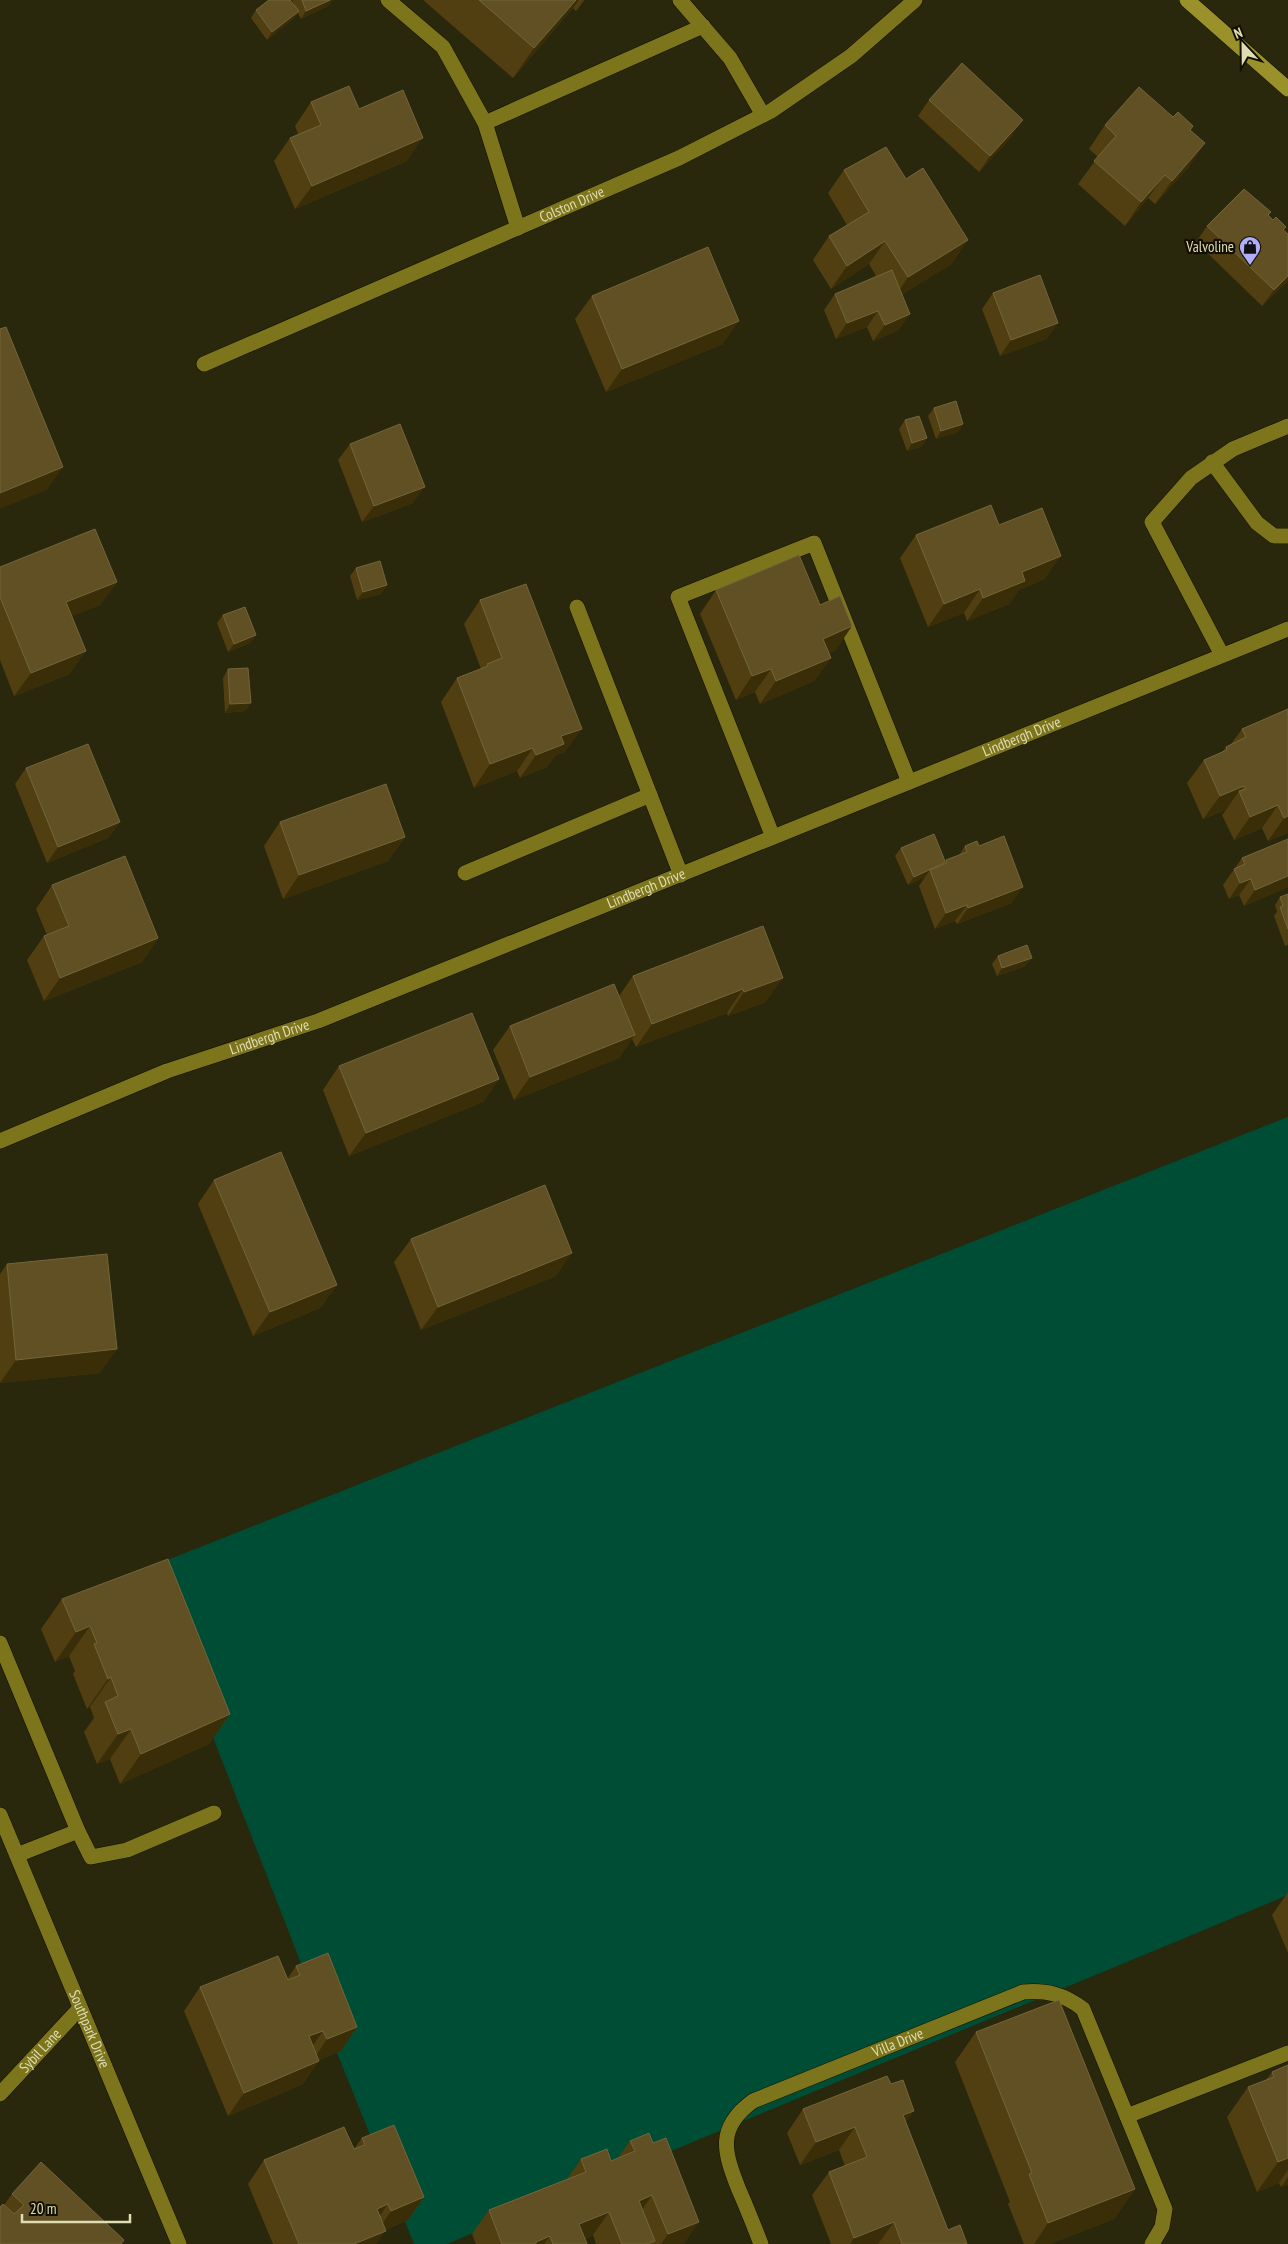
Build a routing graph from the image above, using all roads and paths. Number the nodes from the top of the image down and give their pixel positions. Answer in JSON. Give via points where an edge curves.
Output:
{"nodes":[{"id":1,"x":388,"y":0,"type":"edge"},
{"id":2,"x":680,"y":0,"type":"edge"},
{"id":3,"x":915,"y":0,"type":"edge"},
{"id":4,"x":1187,"y":0,"type":"edge"},
{"id":5,"x":702,"y":26,"type":"junction"},
{"id":6,"x":1288,"y":89,"type":"edge"},
{"id":7,"x":763,"y":115,"type":"junction"},
{"id":8,"x":485,"y":123,"type":"junction"},
{"id":9,"x":518,"y":228,"type":"junction"},
{"id":10,"x":204,"y":364,"type":"dead end"},
{"id":11,"x":1288,"y":426,"type":"edge"},
{"id":12,"x":1212,"y":462,"type":"junction"},
{"id":13,"x":1288,"y":536,"type":"edge"},
{"id":14,"x":578,"y":607,"type":"dead end"},
{"id":15,"x":1288,"y":629,"type":"edge"},
{"id":16,"x":1222,"y":655,"type":"junction"},
{"id":17,"x":909,"y":782,"type":"junction"},
{"id":18,"x":650,"y":795,"type":"junction"},
{"id":19,"x":773,"y":837,"type":"junction"},
{"id":20,"x":465,"y":873,"type":"dead end"},
{"id":21,"x":681,"y":875,"type":"junction"},
{"id":22,"x":0,"y":1141,"type":"edge"},
{"id":23,"x":0,"y":1643,"type":"edge"},
{"id":24,"x":6,"y":1670,"type":"edge"},
{"id":25,"x":214,"y":1813,"type":"dead end"},
{"id":26,"x":0,"y":1816,"type":"edge"},
{"id":27,"x":78,"y":1831,"type":"junction"},
{"id":28,"x":17,"y":1855,"type":"junction"},
{"id":29,"x":80,"y":2008,"type":"junction"},
{"id":30,"x":1288,"y":2053,"type":"edge"},
{"id":31,"x":0,"y":2094,"type":"edge"},
{"id":32,"x":1127,"y":2116,"type":"junction"},
{"id":33,"x":179,"y":2244,"type":"edge"},
{"id":34,"x":761,"y":2244,"type":"edge"},
{"id":35,"x":1152,"y":2244,"type":"edge"}],
"edges":[{"from":1,"to":8,"type":"street","via":[[442,47]]},
{"from":2,"to":5,"type":"street"},
{"from":3,"to":7,"type":"street","name":"Colston Drive","via":[[851,56]]},
{"from":4,"to":6,"type":"highway"},
{"from":5,"to":7,"type":"street","via":[[730,58]]},
{"from":5,"to":8,"type":"street"},
{"from":7,"to":9,"type":"street","name":"Colston Drive","via":[[679,158]]},
{"from":8,"to":9,"type":"street"},
{"from":9,"to":10,"type":"street","name":"Colston Drive"},
{"from":11,"to":12,"type":"street","via":[[1233,449]]},
{"from":12,"to":13,"type":"street","via":[[1257,523],[1274,536]]},
{"from":12,"to":16,"type":"street","via":[[1190,478],[1152,522]]},
{"from":14,"to":18,"type":"street"},
{"from":15,"to":16,"type":"street","name":"Lindbergh Drive"},
{"from":16,"to":17,"type":"street","name":"Lindbergh Drive"},
{"from":17,"to":19,"type":"street","name":"Lindbergh Drive"},
{"from":17,"to":19,"type":"street","via":[[814,542],[678,597]]},
{"from":18,"to":20,"type":"street"},
{"from":18,"to":21,"type":"street"},
{"from":19,"to":21,"type":"street","name":"Lindbergh Drive"},
{"from":21,"to":22,"type":"street","name":"Lindbergh Drive","via":[[318,1021],[134,1084]]},
{"from":23,"to":24,"type":"street"},
{"from":24,"to":27,"type":"street"},
{"from":25,"to":27,"type":"street","via":[[127,1850],[91,1857]]},
{"from":26,"to":28,"type":"street","name":"Southpark Drive"},
{"from":27,"to":28,"type":"street"},
{"from":28,"to":29,"type":"street","name":"Southpark Drive"},
{"from":29,"to":31,"type":"street","name":"Sybil Lane"},
{"from":29,"to":33,"type":"street","name":"Southpark Drive"},
{"from":30,"to":32,"type":"street"},
{"from":32,"to":34,"type":"street","name":"Villa Drive","via":[[1083,2009],[1060,1995],[1042,1990],[1023,1992],[753,2101],[741,2110],[730,2124],[727,2158]]},
{"from":32,"to":35,"type":"street","name":"Villa Drive","via":[[1165,2210],[1162,2227]]}]}
